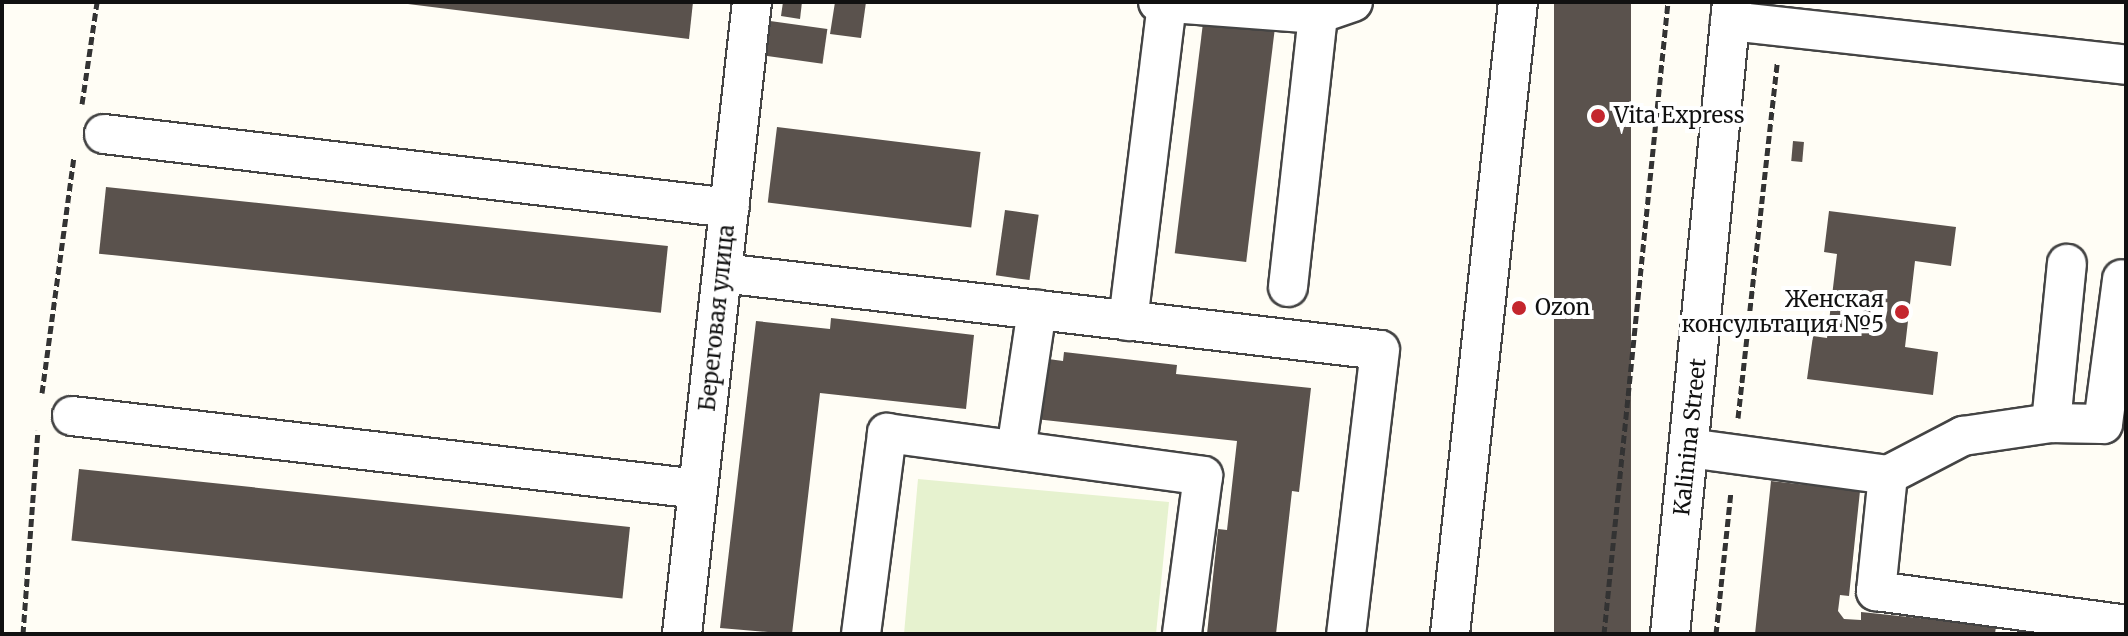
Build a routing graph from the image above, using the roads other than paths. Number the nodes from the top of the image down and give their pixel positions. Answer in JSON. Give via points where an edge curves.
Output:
{"nodes":[{"id":1,"x":752,"y":2,"type":"edge"},
{"id":2,"x":1518,"y":2,"type":"edge"},
{"id":3,"x":1162,"y":3,"type":"edge"},
{"id":4,"x":1336,"y":8,"type":"edge"},
{"id":5,"x":1731,"y":11,"type":"edge"},
{"id":6,"x":2126,"y":65,"type":"edge"},
{"id":7,"x":86,"y":135,"type":"road end"},
{"id":8,"x":730,"y":208,"type":"junction"},
{"id":9,"x":2067,"y":264,"type":"dead end"},
{"id":10,"x":722,"y":273,"type":"junction"},
{"id":11,"x":2122,"y":279,"type":"dead end"},
{"id":12,"x":1288,"y":287,"type":"dead end"},
{"id":13,"x":1037,"y":310,"type":"junction"},
{"id":14,"x":1128,"y":321,"type":"junction"},
{"id":15,"x":51,"y":412,"type":"road end"},
{"id":16,"x":2051,"y":423,"type":"junction"},
{"id":17,"x":1689,"y":448,"type":"junction"},
{"id":18,"x":1016,"y":450,"type":"junction"},
{"id":19,"x":1888,"y":475,"type":"junction"},
{"id":20,"x":698,"y":489,"type":"junction"},
{"id":21,"x":2029,"y":623,"type":"edge"},
{"id":22,"x":2126,"y":625,"type":"edge"},
{"id":23,"x":682,"y":634,"type":"edge"},
{"id":24,"x":861,"y":634,"type":"edge"},
{"id":25,"x":1182,"y":634,"type":"edge"},
{"id":26,"x":1346,"y":634,"type":"edge"},
{"id":27,"x":1450,"y":634,"type":"edge"},
{"id":28,"x":1670,"y":634,"type":"edge"}],
"edges":[{"from":1,"to":8,"type":"street","name":"Береговая улица"},
{"from":2,"to":27,"type":"street"},
{"from":3,"to":4,"type":"street"},
{"from":3,"to":14,"type":"street"},
{"from":4,"to":12,"type":"street"},
{"from":5,"to":6,"type":"street","via":[[1781,26]]},
{"from":5,"to":17,"type":"street","name":"Kalinina Street"},
{"from":7,"to":8,"type":"street"},
{"from":8,"to":10,"type":"street","name":"Береговая улица"},
{"from":9,"to":16,"type":"street"},
{"from":10,"to":13,"type":"street"},
{"from":10,"to":20,"type":"street","name":"Береговая улица"},
{"from":11,"to":16,"type":"street","via":[[2103,424]]},
{"from":13,"to":14,"type":"street"},
{"from":13,"to":18,"type":"street"},
{"from":14,"to":26,"type":"street","via":[[1380,350]]},
{"from":15,"to":20,"type":"street"},
{"from":16,"to":19,"type":"street","via":[[1963,436]]},
{"from":17,"to":19,"type":"street"},
{"from":17,"to":28,"type":"street","name":"Kalinina Street"},
{"from":18,"to":24,"type":"street","via":[[887,433]]},
{"from":18,"to":25,"type":"street","via":[[1203,476]]},
{"from":19,"to":21,"type":"street","via":[[1876,591]]},
{"from":20,"to":23,"type":"street","name":"Береговая улица"},
{"from":21,"to":22,"type":"street"}]}
